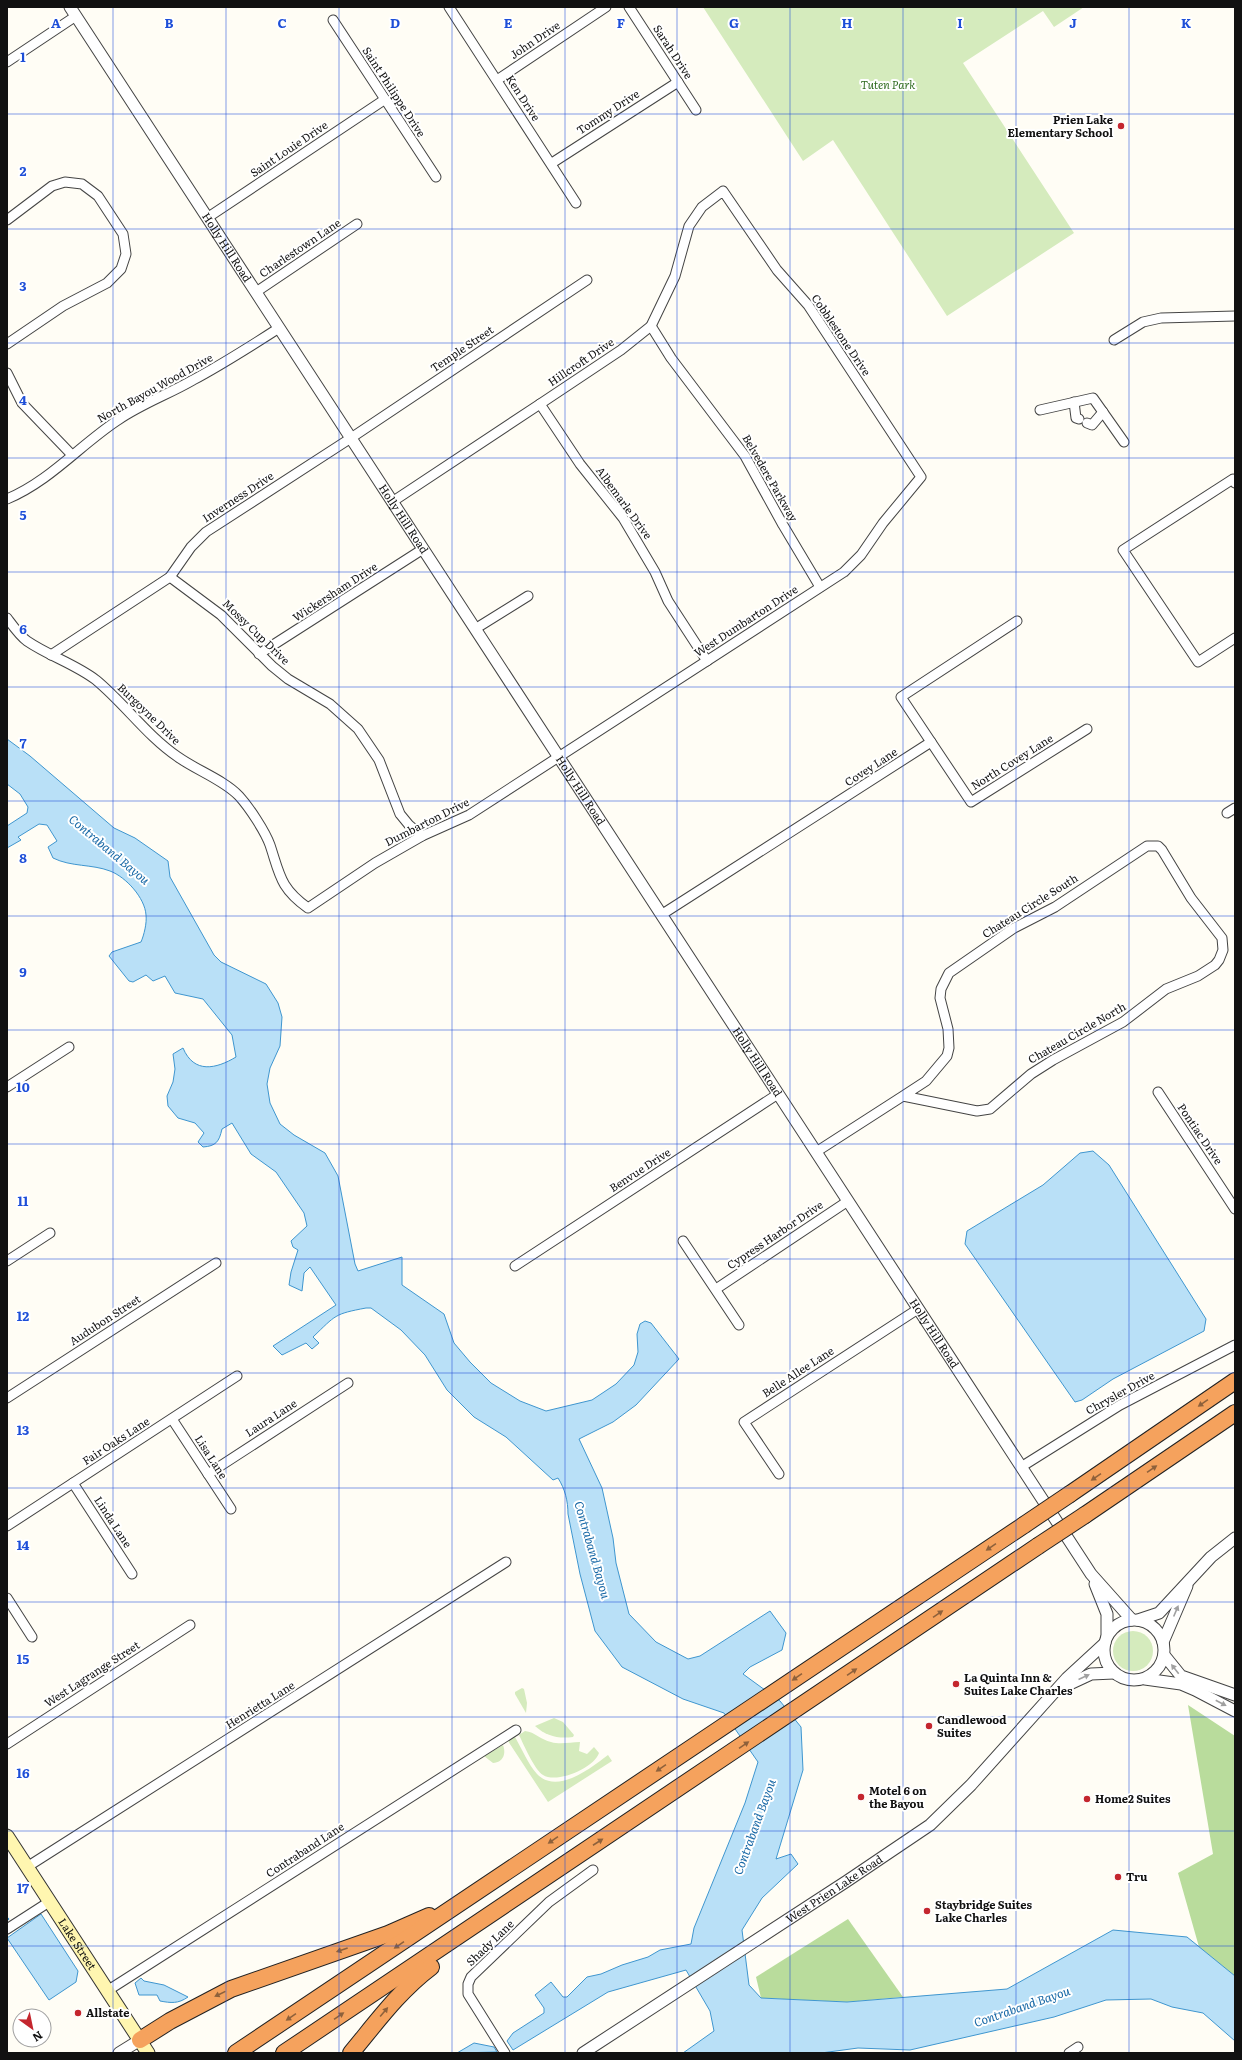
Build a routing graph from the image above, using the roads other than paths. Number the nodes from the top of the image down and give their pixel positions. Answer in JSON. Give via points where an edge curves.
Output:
{"nodes":[{"id":1,"x":449,"y":7,"type":"edge"},
{"id":2,"x":606,"y":7,"type":"edge"},
{"id":3,"x":629,"y":7,"type":"edge"},
{"id":4,"x":73,"y":12,"type":"edge"},
{"id":5,"x":333,"y":20,"type":"dead end"},
{"id":6,"x":7,"y":62,"type":"edge"},
{"id":7,"x":497,"y":80,"type":"junction"},
{"id":8,"x":678,"y":82,"type":"junction"},
{"id":9,"x":384,"y":100,"type":"junction"},
{"id":10,"x":696,"y":110,"type":"dead end"},
{"id":11,"x":552,"y":163,"type":"junction"},
{"id":12,"x":436,"y":177,"type":"dead end"},
{"id":13,"x":723,"y":191,"type":"joint"},
{"id":14,"x":576,"y":203,"type":"dead end"},
{"id":15,"x":207,"y":218,"type":"junction"},
{"id":16,"x":7,"y":220,"type":"edge"},
{"id":17,"x":357,"y":224,"type":"dead end"},
{"id":18,"x":587,"y":280,"type":"dead end"},
{"id":19,"x":256,"y":292,"type":"junction"},
{"id":20,"x":1235,"y":316,"type":"edge"},
{"id":21,"x":651,"y":326,"type":"junction"},
{"id":22,"x":279,"y":328,"type":"junction"},
{"id":23,"x":1114,"y":340,"type":"dead end"},
{"id":24,"x":7,"y":344,"type":"edge"},
{"id":25,"x":7,"y":373,"type":"edge"},
{"id":26,"x":1074,"y":402,"type":"junction"},
{"id":27,"x":540,"y":404,"type":"junction"},
{"id":28,"x":1040,"y":410,"type":"dead end"},
{"id":29,"x":1104,"y":412,"type":"junction"},
{"id":30,"x":351,"y":438,"type":"junction"},
{"id":31,"x":1124,"y":442,"type":"dead end"},
{"id":32,"x":72,"y":455,"type":"junction"},
{"id":33,"x":921,"y":477,"type":"joint"},
{"id":34,"x":1234,"y":481,"type":"edge"},
{"id":35,"x":7,"y":499,"type":"edge"},
{"id":36,"x":392,"y":502,"type":"junction"},
{"id":37,"x":423,"y":549,"type":"junction"},
{"id":38,"x":170,"y":577,"type":"junction"},
{"id":39,"x":820,"y":587,"type":"junction"},
{"id":40,"x":528,"y":596,"type":"dead end"},
{"id":41,"x":7,"y":618,"type":"edge"},
{"id":42,"x":1017,"y":621,"type":"dead end"},
{"id":43,"x":475,"y":629,"type":"junction"},
{"id":44,"x":1235,"y":638,"type":"edge"},
{"id":45,"x":259,"y":654,"type":"junction"},
{"id":46,"x":51,"y":655,"type":"junction"},
{"id":47,"x":707,"y":661,"type":"junction"},
{"id":48,"x":1087,"y":729,"type":"dead end"},
{"id":49,"x":931,"y":742,"type":"junction"},
{"id":50,"x":558,"y":757,"type":"junction"},
{"id":51,"x":422,"y":836,"type":"junction"},
{"id":52,"x":1191,"y":898,"type":"joint"},
{"id":53,"x":308,"y":908,"type":"joint"},
{"id":54,"x":661,"y":915,"type":"junction"},
{"id":55,"x":68,"y":1047,"type":"dead end"},
{"id":56,"x":7,"y":1087,"type":"edge"},
{"id":57,"x":1158,"y":1092,"type":"dead end"},
{"id":58,"x":778,"y":1094,"type":"junction"},
{"id":59,"x":903,"y":1096,"type":"junction"},
{"id":60,"x":816,"y":1152,"type":"junction"},
{"id":61,"x":848,"y":1201,"type":"junction"},
{"id":62,"x":1235,"y":1209,"type":"edge"},
{"id":63,"x":50,"y":1233,"type":"dead end"},
{"id":64,"x":683,"y":1240,"type":"dead end"},
{"id":65,"x":7,"y":1261,"type":"edge"},
{"id":66,"x":216,"y":1263,"type":"dead end"},
{"id":67,"x":515,"y":1266,"type":"dead end"},
{"id":68,"x":716,"y":1289,"type":"junction"},
{"id":69,"x":918,"y":1309,"type":"junction"},
{"id":70,"x":739,"y":1325,"type":"dead end"},
{"id":71,"x":1235,"y":1345,"type":"edge"},
{"id":72,"x":237,"y":1376,"type":"dead end"},
{"id":73,"x":1235,"y":1381,"type":"edge"},
{"id":74,"x":348,"y":1383,"type":"dead end"},
{"id":75,"x":7,"y":1398,"type":"edge"},
{"id":76,"x":1235,"y":1413,"type":"edge"},
{"id":77,"x":172,"y":1419,"type":"junction"},
{"id":78,"x":1021,"y":1467,"type":"junction"},
{"id":79,"x":208,"y":1474,"type":"junction"},
{"id":80,"x":779,"y":1474,"type":"dead end"},
{"id":81,"x":74,"y":1483,"type":"junction"},
{"id":82,"x":231,"y":1509,"type":"dead end"},
{"id":83,"x":7,"y":1526,"type":"edge"},
{"id":84,"x":1235,"y":1538,"type":"edge"},
{"id":85,"x":506,"y":1562,"type":"dead end"},
{"id":86,"x":132,"y":1574,"type":"dead end"},
{"id":87,"x":1091,"y":1574,"type":"junction"},
{"id":88,"x":1189,"y":1580,"type":"junction"},
{"id":89,"x":7,"y":1598,"type":"edge"},
{"id":90,"x":1135,"y":1620,"type":"junction"},
{"id":91,"x":190,"y":1625,"type":"dead end"},
{"id":92,"x":32,"y":1637,"type":"dead end"},
{"id":93,"x":1106,"y":1639,"type":"junction"},
{"id":94,"x":1163,"y":1642,"type":"junction"},
{"id":95,"x":1164,"y":1655,"type":"junction"},
{"id":96,"x":1114,"y":1673,"type":"junction"},
{"id":97,"x":1145,"y":1679,"type":"junction"},
{"id":98,"x":1056,"y":1691,"type":"junction"},
{"id":99,"x":1235,"y":1695,"type":"edge"},
{"id":100,"x":1235,"y":1711,"type":"edge"},
{"id":101,"x":516,"y":1730,"type":"dead end"},
{"id":102,"x":7,"y":1744,"type":"edge"},
{"id":103,"x":7,"y":1836,"type":"edge"},
{"id":104,"x":27,"y":1867,"type":"junction"},
{"id":105,"x":593,"y":1870,"type":"dead end"},
{"id":106,"x":481,"y":1890,"type":"junction"},
{"id":107,"x":521,"y":1894,"type":"junction"},
{"id":108,"x":49,"y":1902,"type":"junction"},
{"id":109,"x":7,"y":1929,"type":"edge"},
{"id":110,"x":107,"y":1991,"type":"junction"},
{"id":111,"x":144,"y":2047,"type":"edge"},
{"id":112,"x":1078,"y":2047,"type":"dead end"},
{"id":113,"x":119,"y":2053,"type":"edge"},
{"id":114,"x":236,"y":2053,"type":"edge"},
{"id":115,"x":284,"y":2053,"type":"edge"},
{"id":116,"x":351,"y":2053,"type":"edge"},
{"id":117,"x":505,"y":2053,"type":"edge"},
{"id":118,"x":583,"y":2053,"type":"edge"},
{"id":119,"x":1069,"y":2053,"type":"edge"}],
"edges":[{"from":1,"to":7,"type":"street","name":"Ken Drive"},
{"from":2,"to":7,"type":"street","name":"John Drive"},
{"from":3,"to":8,"type":"street","name":"Sarah Drive"},
{"from":4,"to":6,"type":"street"},
{"from":4,"to":15,"type":"street","name":"Holly Hill Road"},
{"from":5,"to":9,"type":"street","name":"Saint Philippe Drive"},
{"from":7,"to":11,"type":"street","name":"Ken Drive"},
{"from":8,"to":10,"type":"street","name":"Sarah Drive"},
{"from":8,"to":11,"type":"street","name":"Tommy Drive"},
{"from":9,"to":12,"type":"street","name":"Saint Philippe Drive"},
{"from":9,"to":15,"type":"street","name":"Saint Louie Drive"},
{"from":11,"to":14,"type":"street","name":"Ken Drive"},
{"from":13,"to":21,"type":"street","name":"Hillcroft Drive","via":[[702,207],[689,226],[675,276]]},
{"from":13,"to":33,"type":"street","name":"Cobblestone Drive","via":[[777,270],[808,305]]},
{"from":15,"to":19,"type":"street","name":"Holly Hill Road"},
{"from":16,"to":24,"type":"street","via":[[52,186],[65,182],[79,183],[90,188],[98,196],[124,234],[126,244],[125,258],[116,275],[107,284],[62,306]]},
{"from":17,"to":19,"type":"street","name":"Charlestown Lane"},
{"from":18,"to":30,"type":"street","name":"Temple Street"},
{"from":19,"to":22,"type":"street","name":"Holly Hill Road"},
{"from":20,"to":23,"type":"street","via":[[1161,318],[1143,322]]},
{"from":21,"to":27,"type":"street","name":"Hillcroft Drive","via":[[621,350]]},
{"from":21,"to":39,"type":"street","name":"Belvedere Parkway","via":[[671,358],[745,456]]},
{"from":22,"to":30,"type":"street","name":"Holly Hill Road"},
{"from":22,"to":32,"type":"street","name":"North Bayou Wood Drive","via":[[193,381],[120,419]]},
{"from":25,"to":32,"type":"street","via":[[22,403]]},
{"from":26,"to":28,"type":"street"},
{"from":26,"to":29,"type":"street","via":[[1093,398]]},
{"from":26,"to":29,"type":"street","via":[[1076,418],[1092,425]]},
{"from":27,"to":36,"type":"street","name":"Hillcroft Drive"},
{"from":27,"to":47,"type":"street","name":"Albemarle Drive","via":[[576,458],[627,525],[655,572],[668,601]]},
{"from":29,"to":31,"type":"street"},
{"from":30,"to":36,"type":"street","name":"Holly Hill Road"},
{"from":30,"to":38,"type":"street","name":"Inverness Drive","via":[[206,532],[191,547]]},
{"from":32,"to":35,"type":"street","name":"North Bayou Wood Drive","via":[[36,484]]},
{"from":33,"to":39,"type":"street","name":"West Dumbarton Drive","via":[[883,523],[861,556],[844,572]]},
{"from":34,"to":44,"type":"street","via":[[1123,550],[1198,662]]},
{"from":36,"to":37,"type":"street","name":"Holly Hill Road"},
{"from":37,"to":43,"type":"street","name":"Holly Hill Road"},
{"from":37,"to":45,"type":"street","name":"Wickersham Drive"},
{"from":38,"to":45,"type":"street","name":"Mossy Cup Drive","via":[[222,615]]},
{"from":38,"to":46,"type":"street","name":"Inverness Drive"},
{"from":39,"to":47,"type":"street","name":"West Dumbarton Drive"},
{"from":40,"to":43,"type":"street"},
{"from":41,"to":46,"type":"street","name":"Burgoyne Drive","via":[[26,640]]},
{"from":42,"to":49,"type":"street","via":[[901,696]]},
{"from":43,"to":50,"type":"street","name":"Holly Hill Road"},
{"from":45,"to":51,"type":"street","name":"Mossy Cup Drive","via":[[288,680],[330,704],[358,729],[379,760],[400,814]]},
{"from":46,"to":53,"type":"street","name":"Burgoyne Drive","via":[[94,679],[113,694],[136,720],[176,756],[214,780],[227,785],[239,797],[270,843],[278,874],[290,893]]},
{"from":47,"to":50,"type":"street","name":"West Dumbarton Drive"},
{"from":48,"to":49,"type":"street","name":"North Covey Lane","via":[[971,802]]},
{"from":49,"to":54,"type":"street","name":"Covey Lane"},
{"from":50,"to":51,"type":"street","name":"Dumbarton Drive","via":[[469,815]]},
{"from":50,"to":54,"type":"street","name":"Holly Hill Road"},
{"from":51,"to":53,"type":"street","name":"Dumbarton Drive","via":[[375,863]]},
{"from":52,"to":59,"type":"street","name":"Chateau Circle North","via":[[1222,938],[1223,950],[1215,965],[1198,976],[1166,989],[1123,1022],[1031,1074],[990,1109],[977,1111]]},
{"from":52,"to":59,"type":"street","name":"Chateau Circle South","via":[[1162,850],[1158,846],[1147,846],[1055,907],[1014,928],[959,965],[949,973],[941,989],[941,1007],[950,1038],[947,1056],[930,1078]]},
{"from":54,"to":58,"type":"street","name":"Holly Hill Road"},
{"from":55,"to":56,"type":"street"},
{"from":57,"to":62,"type":"street","name":"Pontiac Drive"},
{"from":58,"to":60,"type":"street","name":"Holly Hill Road"},
{"from":58,"to":67,"type":"street","name":"Benvue Drive"},
{"from":59,"to":60,"type":"street"},
{"from":60,"to":61,"type":"street","name":"Holly Hill Road"},
{"from":61,"to":68,"type":"street","name":"Cypress Harbor Drive"},
{"from":61,"to":69,"type":"street","name":"Holly Hill Road"},
{"from":63,"to":65,"type":"street"},
{"from":64,"to":68,"type":"street"},
{"from":66,"to":75,"type":"street","name":"Audubon Street"},
{"from":68,"to":70,"type":"street"},
{"from":69,"to":78,"type":"street","name":"Holly Hill Road"},
{"from":69,"to":80,"type":"street","name":"Belle Allee Lane","via":[[744,1422]]},
{"from":71,"to":78,"type":"street","name":"Chrysler Drive","via":[[1120,1405]]},
{"from":72,"to":77,"type":"street","name":"Fair Oaks Lane"},
{"from":73,"to":106,"type":"highway","one_way":true,"bridge":true},
{"from":74,"to":79,"type":"street","name":"Laura Lane"},
{"from":107,"to":76,"type":"highway","one_way":true,"bridge":true},
{"from":77,"to":79,"type":"street","name":"Lisa Lane"},
{"from":77,"to":81,"type":"street","name":"Fair Oaks Lane"},
{"from":78,"to":87,"type":"street","name":"Holly Hill Road"},
{"from":79,"to":82,"type":"street","name":"Lisa Lane"},
{"from":81,"to":83,"type":"street","name":"Fair Oaks Lane"},
{"from":81,"to":86,"type":"street","name":"Linda Lane"},
{"from":84,"to":88,"type":"street","name":"West Prien Lake Road","via":[[1211,1557]]},
{"from":85,"to":104,"type":"street","name":"Henrietta Lane"},
{"from":87,"to":90,"type":"street","name":"Holly Hill Road"},
{"from":87,"to":93,"type":"street","name":"Holly Hill Road","via":[[1107,1614]]},
{"from":88,"to":90,"type":"street","name":"West Prien Lake Road","via":[[1159,1613]]},
{"from":94,"to":88,"type":"street","name":"West Prien Lake Road","one_way":true},
{"from":89,"to":92,"type":"street"},
{"from":90,"to":93,"type":"street","name":"West Prien Lake Road","via":[[1118,1625]]},
{"from":90,"to":94,"type":"street","via":[[1154,1627]]},
{"from":91,"to":102,"type":"street","name":"West Lagrange Street"},
{"from":93,"to":96,"type":"street","via":[[1104,1657]]},
{"from":93,"to":98,"type":"street","name":"West Prien Lake Road"},
{"from":94,"to":95,"type":"street","name":"West Prien Lake Road"},
{"from":95,"to":97,"type":"street","via":[[1157,1669]]},
{"from":99,"to":95,"type":"street","one_way":true,"via":[[1181,1676]]},
{"from":96,"to":97,"type":"street","name":"West Prien Lake Road","via":[[1131,1680]]},
{"from":98,"to":96,"type":"street","name":"West Prien Lake Road","one_way":true,"via":[[1091,1674]]},
{"from":97,"to":100,"type":"street","name":"West Prien Lake Road","one_way":true,"via":[[1181,1684]]},
{"from":98,"to":118,"type":"street","name":"West Prien Lake Road","via":[[944,1813],[917,1835]]},
{"from":101,"to":110,"type":"street","name":"Contraband Lane"},
{"from":103,"to":104,"type":"main road","name":"Lake Street"},
{"from":104,"to":108,"type":"main road","name":"Lake Street"},
{"from":105,"to":117,"type":"street","name":"Shady Lane","via":[[549,1902],[471,1977],[468,1994]]},
{"from":106,"to":111,"type":"highway","one_way":true,"via":[[388,1934],[231,1989],[170,2021]]},
{"from":106,"to":114,"type":"highway","one_way":true},
{"from":115,"to":107,"type":"highway","one_way":true},
{"from":116,"to":107,"type":"highway","one_way":true,"via":[[395,1999],[415,1979]]},
{"from":108,"to":109,"type":"street"},
{"from":108,"to":110,"type":"main road","name":"Lake Street"},
{"from":110,"to":111,"type":"main road","name":"Lake Street"},
{"from":111,"to":113,"type":"street"},
{"from":112,"to":119,"type":"street"}]}
